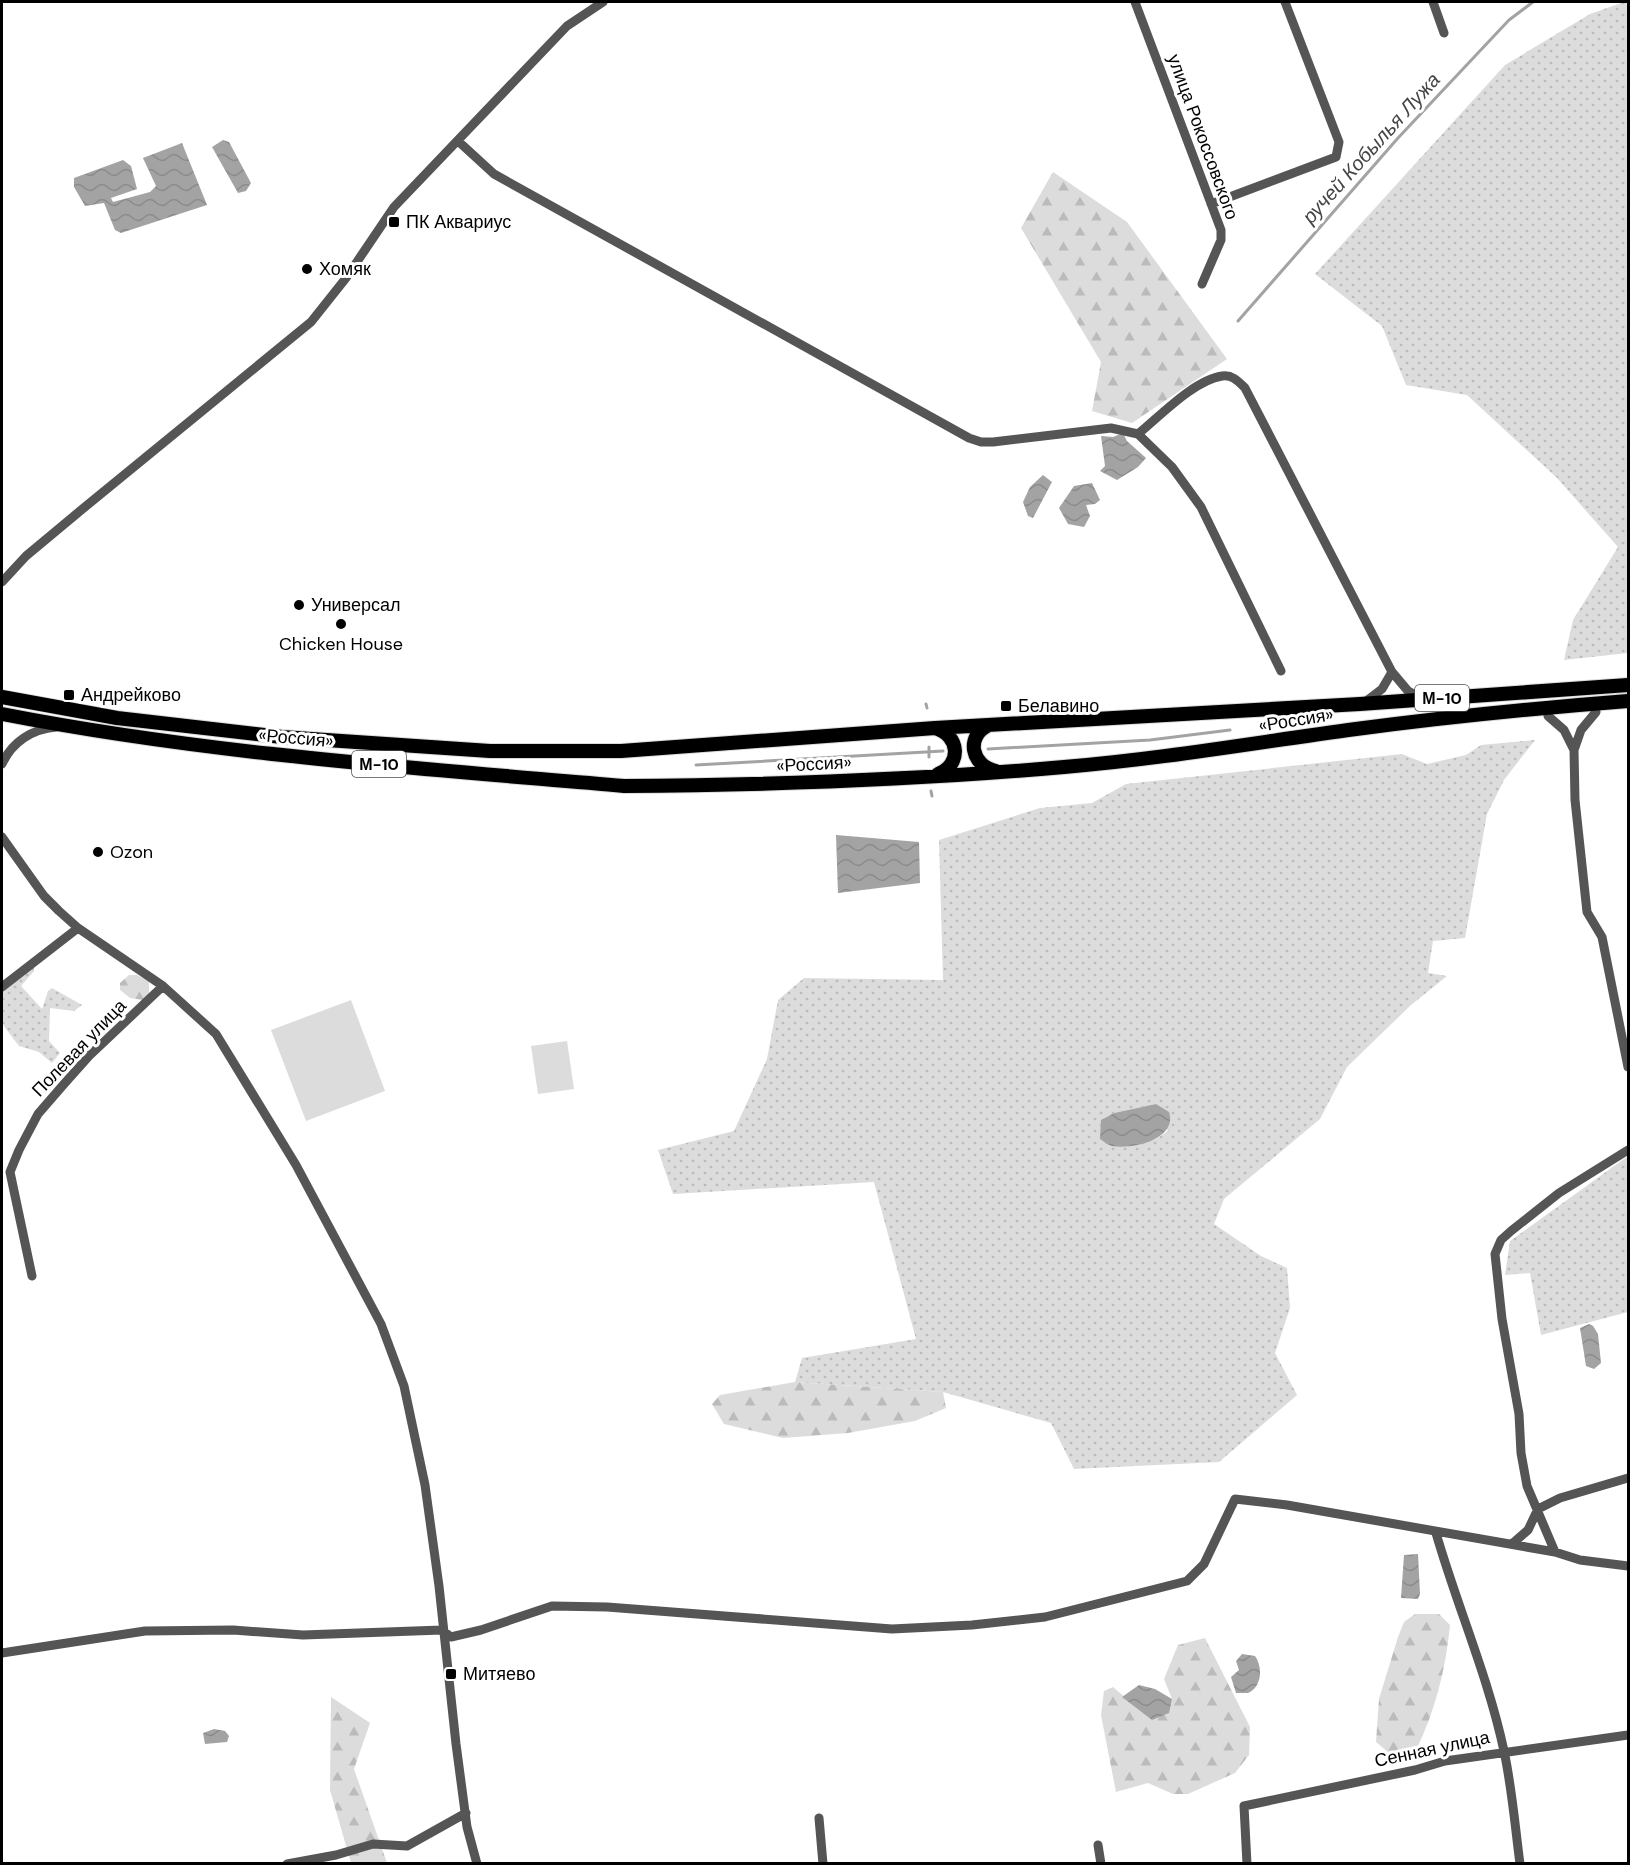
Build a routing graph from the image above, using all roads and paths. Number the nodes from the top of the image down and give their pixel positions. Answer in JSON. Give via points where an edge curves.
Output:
{"nodes":[{"id":1,"x":603,"y":2,"type":"edge"},
{"id":2,"x":1135,"y":2,"type":"edge"},
{"id":3,"x":1285,"y":2,"type":"edge"},
{"id":4,"x":1433,"y":2,"type":"edge"},
{"id":5,"x":1444,"y":33,"type":"dead end"},
{"id":6,"x":458,"y":141,"type":"junction"},
{"id":7,"x":1211,"y":204,"type":"junction"},
{"id":8,"x":1202,"y":284,"type":"dead end"},
{"id":9,"x":1138,"y":434,"type":"junction"},
{"id":10,"x":2,"y":582,"type":"edge"},
{"id":11,"x":1281,"y":671,"type":"dead end"},
{"id":12,"x":1392,"y":672,"type":"junction"},
{"id":13,"x":1629,"y":685,"type":"edge"},
{"id":14,"x":2,"y":690,"type":"edge"},
{"id":15,"x":2,"y":697,"type":"edge"},
{"id":16,"x":1425,"y":699,"type":"junction"},
{"id":17,"x":1629,"y":702,"type":"edge"},
{"id":18,"x":1360,"y":704,"type":"junction"},
{"id":19,"x":1596,"y":712,"type":"junction"},
{"id":20,"x":2,"y":714,"type":"edge"},
{"id":21,"x":1548,"y":716,"type":"junction"},
{"id":22,"x":991,"y":724,"type":"junction"},
{"id":23,"x":68,"y":727,"type":"junction"},
{"id":24,"x":935,"y":728,"type":"junction"},
{"id":25,"x":1354,"y":729,"type":"junction"},
{"id":26,"x":308,"y":739,"type":"junction"},
{"id":27,"x":1574,"y":750,"type":"junction"},
{"id":28,"x":2,"y":764,"type":"edge"},
{"id":29,"x":999,"y":772,"type":"junction"},
{"id":30,"x":933,"y":775,"type":"junction"},
{"id":31,"x":2,"y":837,"type":"edge"},
{"id":32,"x":78,"y":928,"type":"junction"},
{"id":33,"x":163,"y":986,"type":"junction"},
{"id":34,"x":2,"y":987,"type":"edge"},
{"id":35,"x":1629,"y":1067,"type":"edge"},
{"id":36,"x":1629,"y":1150,"type":"edge"},
{"id":37,"x":6,"y":1174,"type":"edge"},
{"id":38,"x":32,"y":1276,"type":"dead end"},
{"id":39,"x":1629,"y":1478,"type":"edge"},
{"id":40,"x":1538,"y":1509,"type":"junction"},
{"id":41,"x":1436,"y":1533,"type":"junction"},
{"id":42,"x":1512,"y":1544,"type":"junction"},
{"id":43,"x":1556,"y":1552,"type":"junction"},
{"id":44,"x":1629,"y":1566,"type":"edge"},
{"id":45,"x":442,"y":1630,"type":"junction"},
{"id":46,"x":2,"y":1653,"type":"edge"},
{"id":47,"x":1629,"y":1735,"type":"edge"},
{"id":48,"x":1504,"y":1751,"type":"junction"},
{"id":49,"x":466,"y":1813,"type":"junction"},
{"id":50,"x":819,"y":1818,"type":"dead end"},
{"id":51,"x":1098,"y":1845,"type":"dead end"},
{"id":52,"x":287,"y":1863,"type":"edge"},
{"id":53,"x":477,"y":1863,"type":"edge"},
{"id":54,"x":823,"y":1863,"type":"edge"},
{"id":55,"x":1101,"y":1863,"type":"edge"},
{"id":56,"x":1247,"y":1863,"type":"edge"},
{"id":57,"x":1520,"y":1863,"type":"edge"}],
"edges":[{"from":1,"to":6,"type":"street","via":[[567,26]]},
{"from":2,"to":7,"type":"street","name":"улица Рокоссовского"},
{"from":3,"to":7,"type":"street","via":[[1339,142],[1336,157]]},
{"from":4,"to":5,"type":"street"},
{"from":6,"to":9,"type":"street","via":[[494,174],[969,438],[993,442],[1111,428]]},
{"from":6,"to":10,"type":"street","via":[[394,207],[311,322],[26,556]]},
{"from":7,"to":8,"type":"street","name":"улица Рокоссовского","via":[[1221,240]]},
{"from":9,"to":11,"type":"street","via":[[1172,466],[1201,507]]},
{"from":9,"to":12,"type":"street","via":[[1194,388],[1222,375],[1234,378],[1245,388]]},
{"from":12,"to":16,"type":"street","via":[[1408,691]]},
{"from":12,"to":18,"type":"street","via":[[1378,693]]},
{"from":13,"to":16,"type":"highway","name":"«Россия»","number":"М-10"},
{"from":14,"to":26,"type":"highway","via":[[118,711],[283,730]]},
{"from":15,"to":26,"type":"highway","name":"«Россия»","number":"М-10","via":[[117,718]]},
{"from":16,"to":18,"type":"highway","name":"«Россия»","number":"М-10"},
{"from":17,"to":19,"type":"highway"},
{"from":17,"to":25,"type":"highway","name":"«Россия»","number":"М-10","via":[[1525,709]]},
{"from":18,"to":22,"type":"highway","name":"«Россия»","number":"М-10"},
{"from":19,"to":21,"type":"highway"},
{"from":19,"to":27,"type":"street","via":[[1581,730]]},
{"from":20,"to":23,"type":"highway","name":"«Россия»","number":"М-10"},
{"from":21,"to":25,"type":"highway","via":[[1378,735]]},
{"from":21,"to":27,"type":"street","via":[[1564,730]]},
{"from":22,"to":24,"type":"highway","name":"«Россия»","number":"М-10"},
{"from":22,"to":29,"type":"highway","via":[[979,732],[974,750],[982,766]]},
{"from":23,"to":28,"type":"street","via":[[28,735],[11,749]]},
{"from":23,"to":30,"type":"highway","name":"«Россия»","number":"М-10","via":[[216,749],[624,786],[785,785]]},
{"from":24,"to":26,"type":"highway","name":"«Россия»","number":"М-10","via":[[621,751],[490,751]]},
{"from":24,"to":30,"type":"highway","via":[[951,737],[955,754],[946,770]]},
{"from":25,"to":29,"type":"highway","name":"«Россия»","number":"М-10","via":[[1152,758]]},
{"from":27,"to":35,"type":"street","via":[[1575,800],[1587,912],[1602,937]]},
{"from":29,"to":30,"type":"highway","name":"«Россия»","number":"М-10"},
{"from":31,"to":32,"type":"street","via":[[44,896]]},
{"from":32,"to":33,"type":"street"},
{"from":32,"to":34,"type":"street"},
{"from":33,"to":37,"type":"street","name":"Полевая улица","via":[[89,1056],[38,1114]]},
{"from":33,"to":45,"type":"street","via":[[208,1025],[229,1053],[296,1165],[386,1334],[404,1386],[425,1485]]},
{"from":36,"to":40,"type":"street","via":[[1559,1193],[1510,1231],[1495,1254],[1502,1319],[1520,1414],[1521,1454],[1527,1486]]},
{"from":37,"to":38,"type":"street","name":"Полевая улица"},
{"from":39,"to":40,"type":"street","via":[[1560,1498]]},
{"from":40,"to":42,"type":"street","via":[[1528,1530]]},
{"from":40,"to":43,"type":"street"},
{"from":41,"to":42,"type":"street"},
{"from":41,"to":45,"type":"street","via":[[1235,1499],[1204,1564],[1187,1581],[1045,1617],[891,1629],[552,1606],[451,1637]]},
{"from":41,"to":48,"type":"street","via":[[1485,1677]]},
{"from":42,"to":43,"type":"street"},
{"from":43,"to":44,"type":"street","via":[[1580,1560]]},
{"from":45,"to":46,"type":"street","via":[[303,1635],[145,1630]]},
{"from":45,"to":49,"type":"street"},
{"from":47,"to":48,"type":"street","name":"Сенная улица"},
{"from":48,"to":56,"type":"street","name":"Сенная улица","via":[[1244,1806]]},
{"from":48,"to":57,"type":"street"},
{"from":49,"to":52,"type":"street","via":[[407,1846],[373,1844]]},
{"from":49,"to":53,"type":"street"},
{"from":50,"to":54,"type":"street"},
{"from":51,"to":55,"type":"street"}]}
